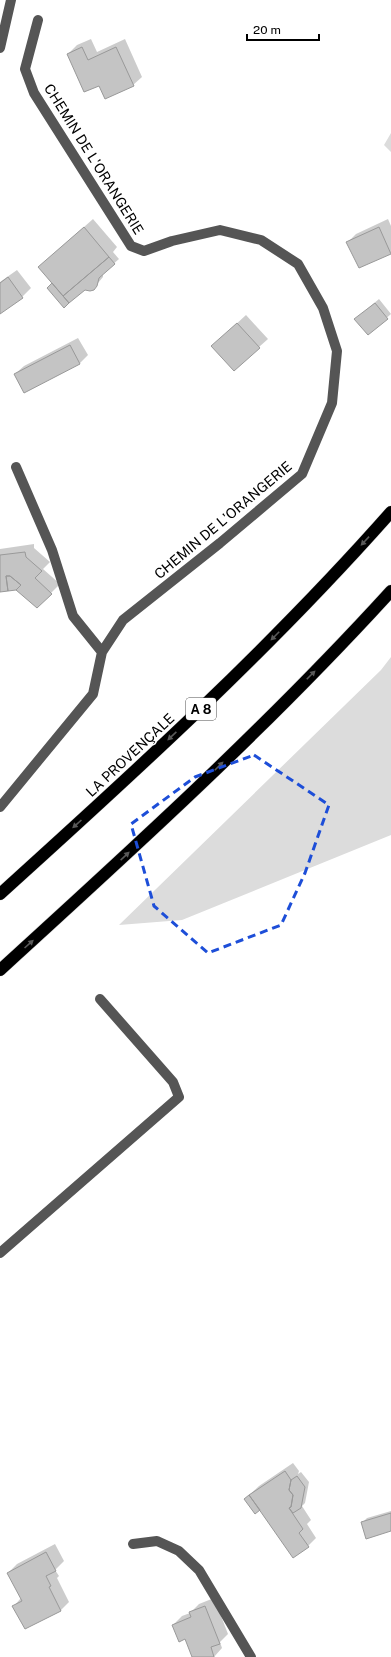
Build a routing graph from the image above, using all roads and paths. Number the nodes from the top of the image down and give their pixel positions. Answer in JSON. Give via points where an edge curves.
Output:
{"nodes":[{"id":1,"x":11,"y":0,"type":"edge"},
{"id":2,"x":38,"y":20,"type":"dead end"},
{"id":3,"x":0,"y":48,"type":"edge"},
{"id":4,"x":16,"y":467,"type":"dead end"},
{"id":5,"x":391,"y":512,"type":"edge"},
{"id":6,"x":391,"y":591,"type":"edge"},
{"id":7,"x":102,"y":652,"type":"junction"},
{"id":8,"x":0,"y":807,"type":"edge"},
{"id":9,"x":0,"y":894,"type":"edge"},
{"id":10,"x":0,"y":970,"type":"edge"},
{"id":11,"x":100,"y":999,"type":"dead end"},
{"id":12,"x":0,"y":1253,"type":"edge"},
{"id":13,"x":133,"y":1544,"type":"dead end"},
{"id":14,"x":251,"y":1657,"type":"edge"}],
"edges":[{"from":1,"to":3,"type":"street"},
{"from":2,"to":7,"type":"street","name":"CHEMIN DE L'ORANGERIE","via":[[25,69],[34,93],[131,246],[144,251],[172,241],[220,230],[261,240],[298,264],[323,308],[337,351],[332,403],[302,474],[123,620]]},
{"from":4,"to":7,"type":"street","via":[[52,550],[73,616]]},
{"from":5,"to":9,"type":"highway","name":"LA PROVENÇALE","number":"A 8","one_way":true,"via":[[298,613],[215,696]]},
{"from":10,"to":6,"type":"highway","one_way":true,"via":[[186,799],[313,673]]},
{"from":7,"to":8,"type":"street","name":"CHEMIN DE L'ORANGERIE","via":[[93,694]]},
{"from":11,"to":12,"type":"street","via":[[173,1082],[179,1096]]},
{"from":13,"to":14,"type":"street","via":[[157,1541],[179,1551],[199,1570]]}]}
